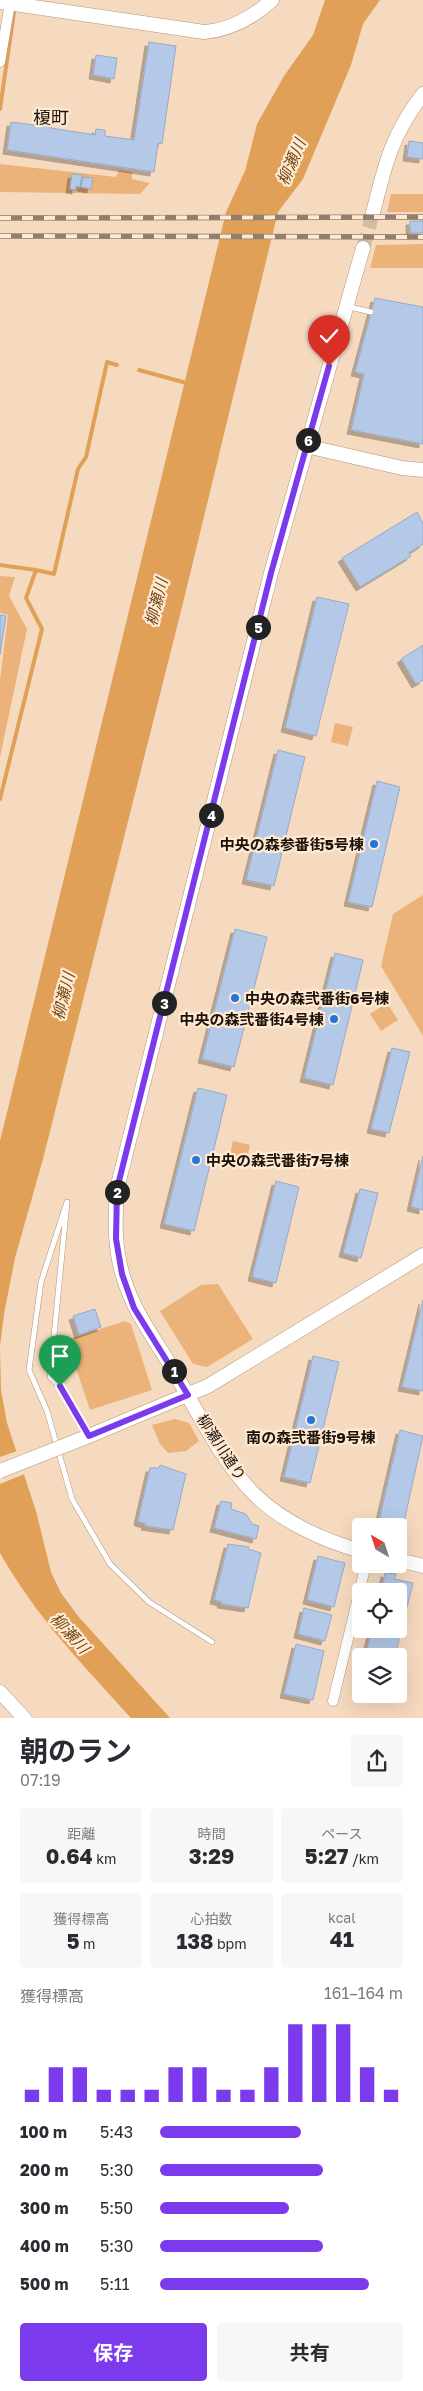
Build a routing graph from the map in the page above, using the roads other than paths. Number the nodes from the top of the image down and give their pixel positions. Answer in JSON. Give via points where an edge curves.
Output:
{"nodes":[{"id":1,"x":272,"y":0,"type":"edge"},
{"id":2,"x":5,"y":2,"type":"edge"},
{"id":3,"x":0,"y":62,"type":"edge"},
{"id":4,"x":423,"y":95,"type":"edge"},
{"id":5,"x":373,"y":212,"type":"tunnel mouth"},
{"id":6,"x":363,"y":248,"type":"tunnel mouth"},
{"id":7,"x":346,"y":306,"type":"junction"},
{"id":8,"x":371,"y":312,"type":"dead end"},
{"id":9,"x":306,"y":446,"type":"junction"},
{"id":10,"x":423,"y":470,"type":"edge"},
{"id":11,"x":423,"y":1255,"type":"edge"},
{"id":12,"x":188,"y":1395,"type":"junction"},
{"id":13,"x":89,"y":1436,"type":"junction"},
{"id":14,"x":0,"y":1471,"type":"edge"},
{"id":15,"x":352,"y":1547,"type":"edge"},
{"id":16,"x":408,"y":1562,"type":"edge"},
{"id":17,"x":423,"y":1566,"type":"edge"},
{"id":18,"x":364,"y":1573,"type":"edge"},
{"id":19,"x":212,"y":1642,"type":"dead end"},
{"id":20,"x":0,"y":1692,"type":"edge"},
{"id":21,"x":333,"y":1701,"type":"dead end"},
{"id":22,"x":25,"y":1718,"type":"edge"}],
"edges":[{"from":1,"to":2,"type":"street","via":[[242,22],[204,32]]},
{"from":2,"to":3,"type":"street"},
{"from":4,"to":5,"type":"street","via":[[392,142]]},
{"from":6,"to":7,"type":"street","name":"柳瀬川通り"},
{"from":7,"to":8,"type":"lane"},
{"from":7,"to":9,"type":"street","name":"柳瀬川通り"},
{"from":9,"to":10,"type":"street"},
{"from":9,"to":12,"type":"street","name":"柳瀬川通り","via":[[117,1189],[116,1239],[122,1274],[134,1308]]},
{"from":11,"to":12,"type":"street","via":[[257,1357]]},
{"from":12,"to":13,"type":"street"},
{"from":12,"to":15,"type":"street","name":"柳瀬川通り","via":[[234,1470],[256,1496],[314,1534]]},
{"from":13,"to":14,"type":"street","bridge":true},
{"from":13,"to":19,"type":"lane","via":[[60,1386],[50,1377],[68,1202],[41,1282],[29,1370],[47,1411],[72,1499],[110,1564],[149,1602]]},
{"from":16,"to":17,"type":"street"},
{"from":18,"to":21,"type":"street"},
{"from":20,"to":22,"type":"street"}]}
